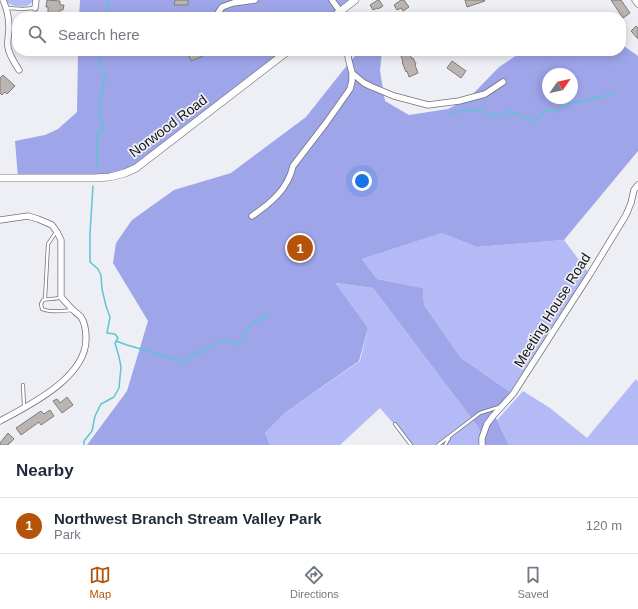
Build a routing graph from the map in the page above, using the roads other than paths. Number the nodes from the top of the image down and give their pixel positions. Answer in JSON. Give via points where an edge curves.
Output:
{"nodes":[{"id":1,"x":3,"y":0,"type":"edge"},
{"id":2,"x":36,"y":0,"type":"edge"},
{"id":3,"x":255,"y":0,"type":"edge"},
{"id":4,"x":332,"y":0,"type":"edge"},
{"id":5,"x":355,"y":0,"type":"edge"},
{"id":6,"x":635,"y":0,"type":"edge"},
{"id":7,"x":638,"y":4,"type":"edge"},
{"id":8,"x":7,"y":8,"type":"junction"},
{"id":9,"x":35,"y":8,"type":"joint"},
{"id":10,"x":219,"y":12,"type":"edge"},
{"id":11,"x":341,"y":12,"type":"edge"},
{"id":12,"x":344,"y":12,"type":"edge"},
{"id":13,"x":282,"y":56,"type":"edge"},
{"id":14,"x":348,"y":56,"type":"edge"},
{"id":15,"x":19,"y":70,"type":"dead end"},
{"id":16,"x":352,"y":73,"type":"junction"},
{"id":17,"x":503,"y":82,"type":"dead end"},
{"id":18,"x":0,"y":178,"type":"edge"},
{"id":19,"x":638,"y":184,"type":"edge"},
{"id":20,"x":252,"y":216,"type":"dead end"},
{"id":21,"x":0,"y":220,"type":"edge"},
{"id":22,"x":57,"y":232,"type":"junction"},
{"id":23,"x":61,"y":297,"type":"junction"},
{"id":24,"x":45,"y":299,"type":"junction"},
{"id":25,"x":73,"y":310,"type":"junction"},
{"id":26,"x":24,"y":385,"type":"dead end"},
{"id":27,"x":502,"y":406,"type":"junction"},
{"id":28,"x":24,"y":408,"type":"junction"},
{"id":29,"x":0,"y":421,"type":"edge"},
{"id":30,"x":395,"y":424,"type":"dead end"},
{"id":31,"x":450,"y":436,"type":"junction"},
{"id":32,"x":411,"y":445,"type":"edge"},
{"id":33,"x":438,"y":445,"type":"edge"},
{"id":34,"x":445,"y":445,"type":"edge"},
{"id":35,"x":482,"y":445,"type":"edge"}],
"edges":[{"from":1,"to":8,"type":"street"},
{"from":2,"to":9,"type":"street"},
{"from":3,"to":10,"type":"street","via":[[233,3],[222,7]]},
{"from":4,"to":11,"type":"street"},
{"from":5,"to":12,"type":"street"},
{"from":6,"to":7,"type":"street"},
{"from":8,"to":9,"type":"lane"},
{"from":8,"to":15,"type":"street","via":[[8,48]]},
{"from":13,"to":18,"type":"street","name":"Norwood Road","via":[[136,168],[125,173],[94,178]]},
{"from":14,"to":16,"type":"street"},
{"from":16,"to":17,"type":"street","via":[[370,86],[394,96],[428,105],[459,102],[481,95]]},
{"from":16,"to":20,"type":"street","via":[[350,89],[293,166],[284,188],[266,207]]},
{"from":19,"to":27,"type":"street","name":"Meeting House Road","via":[[626,215],[514,394]]},
{"from":21,"to":22,"type":"street","via":[[28,216],[52,225]]},
{"from":22,"to":23,"type":"street","via":[[61,240]]},
{"from":22,"to":24,"type":"lane","via":[[48,244]]},
{"from":23,"to":24,"type":"lane"},
{"from":23,"to":25,"type":"street"},
{"from":24,"to":25,"type":"lane","via":[[41,302],[44,310]]},
{"from":25,"to":28,"type":"street","via":[[81,317],[86,330],[87,343],[83,357],[74,371],[58,386]]},
{"from":26,"to":28,"type":"lane"},
{"from":27,"to":31,"type":"lane","via":[[480,414]]},
{"from":27,"to":35,"type":"street","name":"Meeting House Road","via":[[487,424]]},
{"from":28,"to":29,"type":"street"},
{"from":30,"to":32,"type":"lane"},
{"from":31,"to":33,"type":"lane"},
{"from":31,"to":34,"type":"lane"}]}
